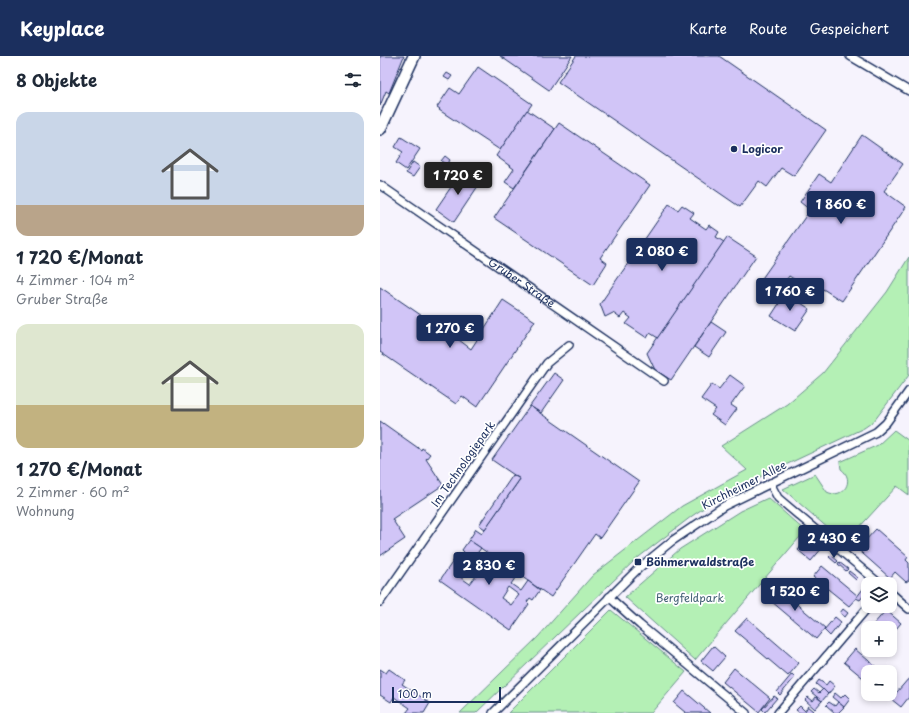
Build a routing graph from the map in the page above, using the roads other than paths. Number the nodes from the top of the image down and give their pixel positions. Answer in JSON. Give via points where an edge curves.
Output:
{"nodes":[{"id":1,"x":414,"y":56,"type":"edge"},
{"id":2,"x":850,"y":56,"type":"edge"},
{"id":3,"x":909,"y":91,"type":"edge"},
{"id":4,"x":380,"y":129,"type":"edge"},
{"id":5,"x":380,"y":184,"type":"edge"},
{"id":6,"x":569,"y":345,"type":"dead end"},
{"id":7,"x":664,"y":381,"type":"dead end"},
{"id":8,"x":909,"y":391,"type":"edge"},
{"id":9,"x":770,"y":483,"type":"junction"},
{"id":10,"x":872,"y":577,"type":"edge"},
{"id":11,"x":609,"y":597,"type":"junction"},
{"id":12,"x":897,"y":598,"type":"edge"},
{"id":13,"x":380,"y":602,"type":"edge"},
{"id":14,"x":909,"y":609,"type":"edge"},
{"id":15,"x":862,"y":613,"type":"edge"},
{"id":16,"x":493,"y":713,"type":"edge"},
{"id":17,"x":746,"y":713,"type":"edge"},
{"id":18,"x":778,"y":713,"type":"edge"}],
"edges":[{"from":1,"to":4,"type":"street"},
{"from":2,"to":3,"type":"street"},
{"from":5,"to":7,"type":"street","name":"Gruber Straße"},
{"from":6,"to":13,"type":"street","name":"Im Technologiepark","via":[[547,362]]},
{"from":8,"to":9,"type":"street","name":"Kirchheimer Allee","via":[[886,423],[876,432]]},
{"from":9,"to":10,"type":"street","via":[[778,498]]},
{"from":9,"to":11,"type":"street","name":"Kirchheimer Allee","via":[[701,520],[644,563]]},
{"from":11,"to":16,"type":"street","name":"Kirchheimer Allee"},
{"from":11,"to":17,"type":"street","via":[[640,626]]},
{"from":12,"to":14,"type":"street"},
{"from":15,"to":18,"type":"street"}]}
